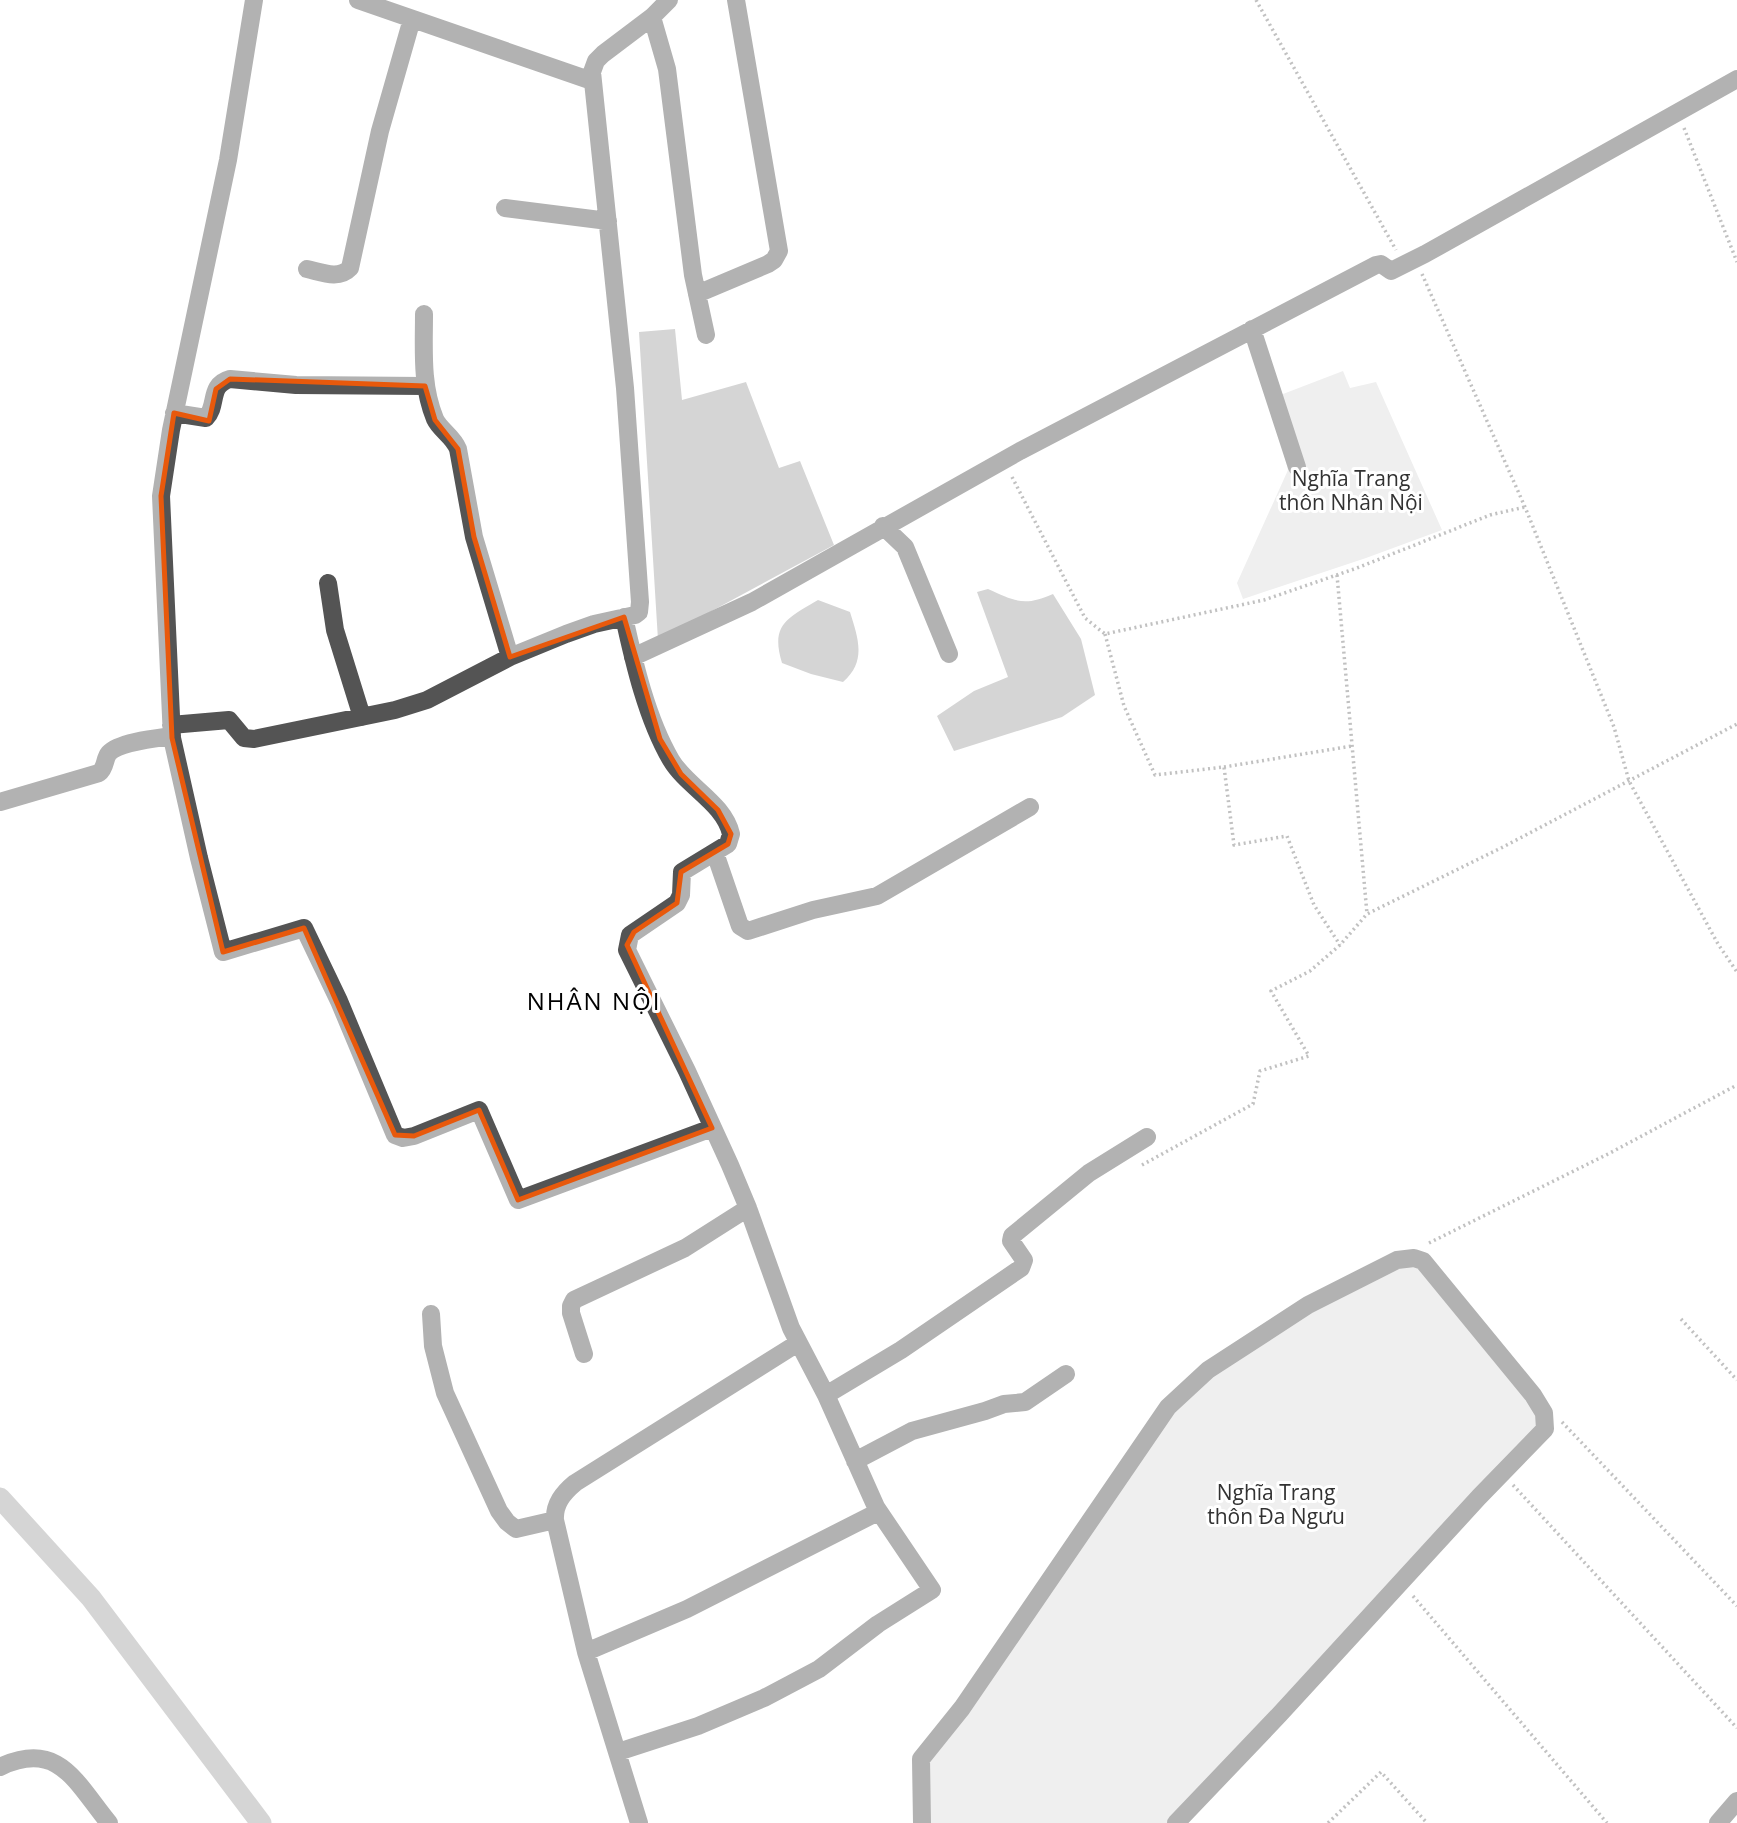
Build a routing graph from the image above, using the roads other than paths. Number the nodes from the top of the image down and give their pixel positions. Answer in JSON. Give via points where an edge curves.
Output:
{"nodes":[{"id":1,"x":254,"y":0,"type":"edge"},
{"id":2,"x":358,"y":0,"type":"edge"},
{"id":3,"x":669,"y":0,"type":"edge"},
{"id":4,"x":736,"y":0,"type":"edge"},
{"id":5,"x":652,"y":17,"type":"junction"},
{"id":6,"x":412,"y":19,"type":"junction"},
{"id":7,"x":1737,"y":79,"type":"edge"},
{"id":8,"x":592,"y":81,"type":"junction"},
{"id":9,"x":505,"y":208,"type":"dead end"},
{"id":10,"x":608,"y":220,"type":"junction"},
{"id":11,"x":307,"y":270,"type":"dead end"},
{"id":12,"x":697,"y":294,"type":"junction"},
{"id":13,"x":424,"y":314,"type":"dead end"},
{"id":14,"x":1252,"y":329,"type":"junction"},
{"id":15,"x":706,"y":335,"type":"dead end"},
{"id":16,"x":425,"y":386,"type":"junction"},
{"id":17,"x":174,"y":413,"type":"junction"},
{"id":18,"x":1297,"y":467,"type":"dead end"},
{"id":19,"x":883,"y":526,"type":"junction"},
{"id":20,"x":328,"y":583,"type":"dead end"},
{"id":21,"x":624,"y":617,"type":"junction"},
{"id":22,"x":949,"y":654,"type":"dead end"},
{"id":23,"x":510,"y":657,"type":"junction"},
{"id":24,"x":633,"y":657,"type":"junction"},
{"id":25,"x":362,"y":717,"type":"junction"},
{"id":26,"x":171,"y":731,"type":"junction"},
{"id":27,"x":0,"y":802,"type":"edge"},
{"id":28,"x":1030,"y":807,"type":"dead end"},
{"id":29,"x":715,"y":853,"type":"junction"},
{"id":30,"x":712,"y":1128,"type":"junction"},
{"id":31,"x":1147,"y":1138,"type":"dead end"},
{"id":32,"x":748,"y":1208,"type":"junction"},
{"id":33,"x":431,"y":1314,"type":"dead end"},
{"id":34,"x":798,"y":1343,"type":"junction"},
{"id":35,"x":584,"y":1354,"type":"dead end"},
{"id":36,"x":1066,"y":1374,"type":"dead end"},
{"id":37,"x":825,"y":1395,"type":"junction"},
{"id":38,"x":855,"y":1461,"type":"junction"},
{"id":39,"x":878,"y":1512,"type":"junction"},
{"id":40,"x":555,"y":1520,"type":"junction"},
{"id":41,"x":586,"y":1651,"type":"junction"},
{"id":42,"x":618,"y":1752,"type":"junction"},
{"id":43,"x":0,"y":1767,"type":"edge"},
{"id":44,"x":1737,"y":1801,"type":"edge"},
{"id":45,"x":109,"y":1823,"type":"edge"},
{"id":46,"x":639,"y":1823,"type":"edge"},
{"id":47,"x":922,"y":1823,"type":"edge"},
{"id":48,"x":1176,"y":1823,"type":"edge"},
{"id":49,"x":1718,"y":1823,"type":"edge"}],
"edges":[{"from":1,"to":17,"type":"street","via":[[228,160]]},
{"from":2,"to":6,"type":"street"},
{"from":3,"to":5,"type":"street"},
{"from":4,"to":12,"type":"street","via":[[779,251],[774,261]]},
{"from":5,"to":8,"type":"street","via":[[599,57]]},
{"from":5,"to":12,"type":"street","via":[[667,69]]},
{"from":6,"to":8,"type":"street"},
{"from":6,"to":11,"type":"street","via":[[380,131],[350,268],[337,275]]},
{"from":7,"to":14,"type":"street","via":[[1409,262],[1388,271],[1376,265]]},
{"from":8,"to":10,"type":"street"},
{"from":9,"to":10,"type":"street"},
{"from":10,"to":21,"type":"street","via":[[640,602],[637,614]]},
{"from":12,"to":15,"type":"street"},
{"from":13,"to":16,"type":"street"},
{"from":14,"to":18,"type":"street"},
{"from":14,"to":19,"type":"street"},
{"from":16,"to":17,"type":"street","via":[[296,385],[230,379],[216,389],[205,418]]},
{"from":16,"to":23,"type":"street","via":[[436,422],[458,449],[474,537]]},
{"from":17,"to":26,"type":"street","via":[[161,496]]},
{"from":19,"to":22,"type":"street","via":[[905,547]]},
{"from":19,"to":24,"type":"street","via":[[752,602]]},
{"from":20,"to":25,"type":"street","via":[[335,629]]},
{"from":21,"to":23,"type":"street"},
{"from":21,"to":24,"type":"street"},
{"from":23,"to":25,"type":"street","via":[[427,700]]},
{"from":24,"to":29,"type":"street","via":[[671,761],[730,828],[730,842]]},
{"from":25,"to":26,"type":"street","via":[[254,739],[244,737],[229,720]]},
{"from":26,"to":27,"type":"street","via":[[113,750],[99,773]]},
{"from":26,"to":30,"type":"street","via":[[223,952],[304,928],[395,1135],[414,1136],[479,1110],[518,1200]]},
{"from":28,"to":29,"type":"street","via":[[877,896],[748,930],[740,926]]},
{"from":29,"to":30,"type":"street","via":[[682,872],[677,903],[634,932],[627,945]]},
{"from":30,"to":32,"type":"street"},
{"from":31,"to":37,"type":"street","via":[[1088,1173],[1012,1236],[1024,1261],[1021,1268],[901,1350]]},
{"from":32,"to":34,"type":"street"},
{"from":32,"to":35,"type":"street","via":[[685,1248],[579,1296],[571,1313]]},
{"from":33,"to":40,"type":"street","via":[[442,1384],[499,1511],[516,1529]]},
{"from":34,"to":37,"type":"street"},
{"from":34,"to":40,"type":"street","via":[[575,1483],[559,1500]]},
{"from":36,"to":38,"type":"street","via":[[1025,1402],[912,1431]]},
{"from":37,"to":38,"type":"street"},
{"from":38,"to":39,"type":"street"},
{"from":39,"to":41,"type":"street","via":[[687,1609]]},
{"from":39,"to":42,"type":"street","via":[[932,1590],[820,1669],[764,1698]]},
{"from":40,"to":41,"type":"street"},
{"from":41,"to":42,"type":"street"},
{"from":42,"to":46,"type":"street"},
{"from":43,"to":45,"type":"street","via":[[40,1756],[67,1769]]},
{"from":44,"to":49,"type":"street"},
{"from":47,"to":48,"type":"street","via":[[921,1759],[962,1708],[1168,1407],[1208,1370],[1308,1305],[1397,1261],[1423,1261],[1533,1395],[1544,1413],[1545,1429]]}]}
